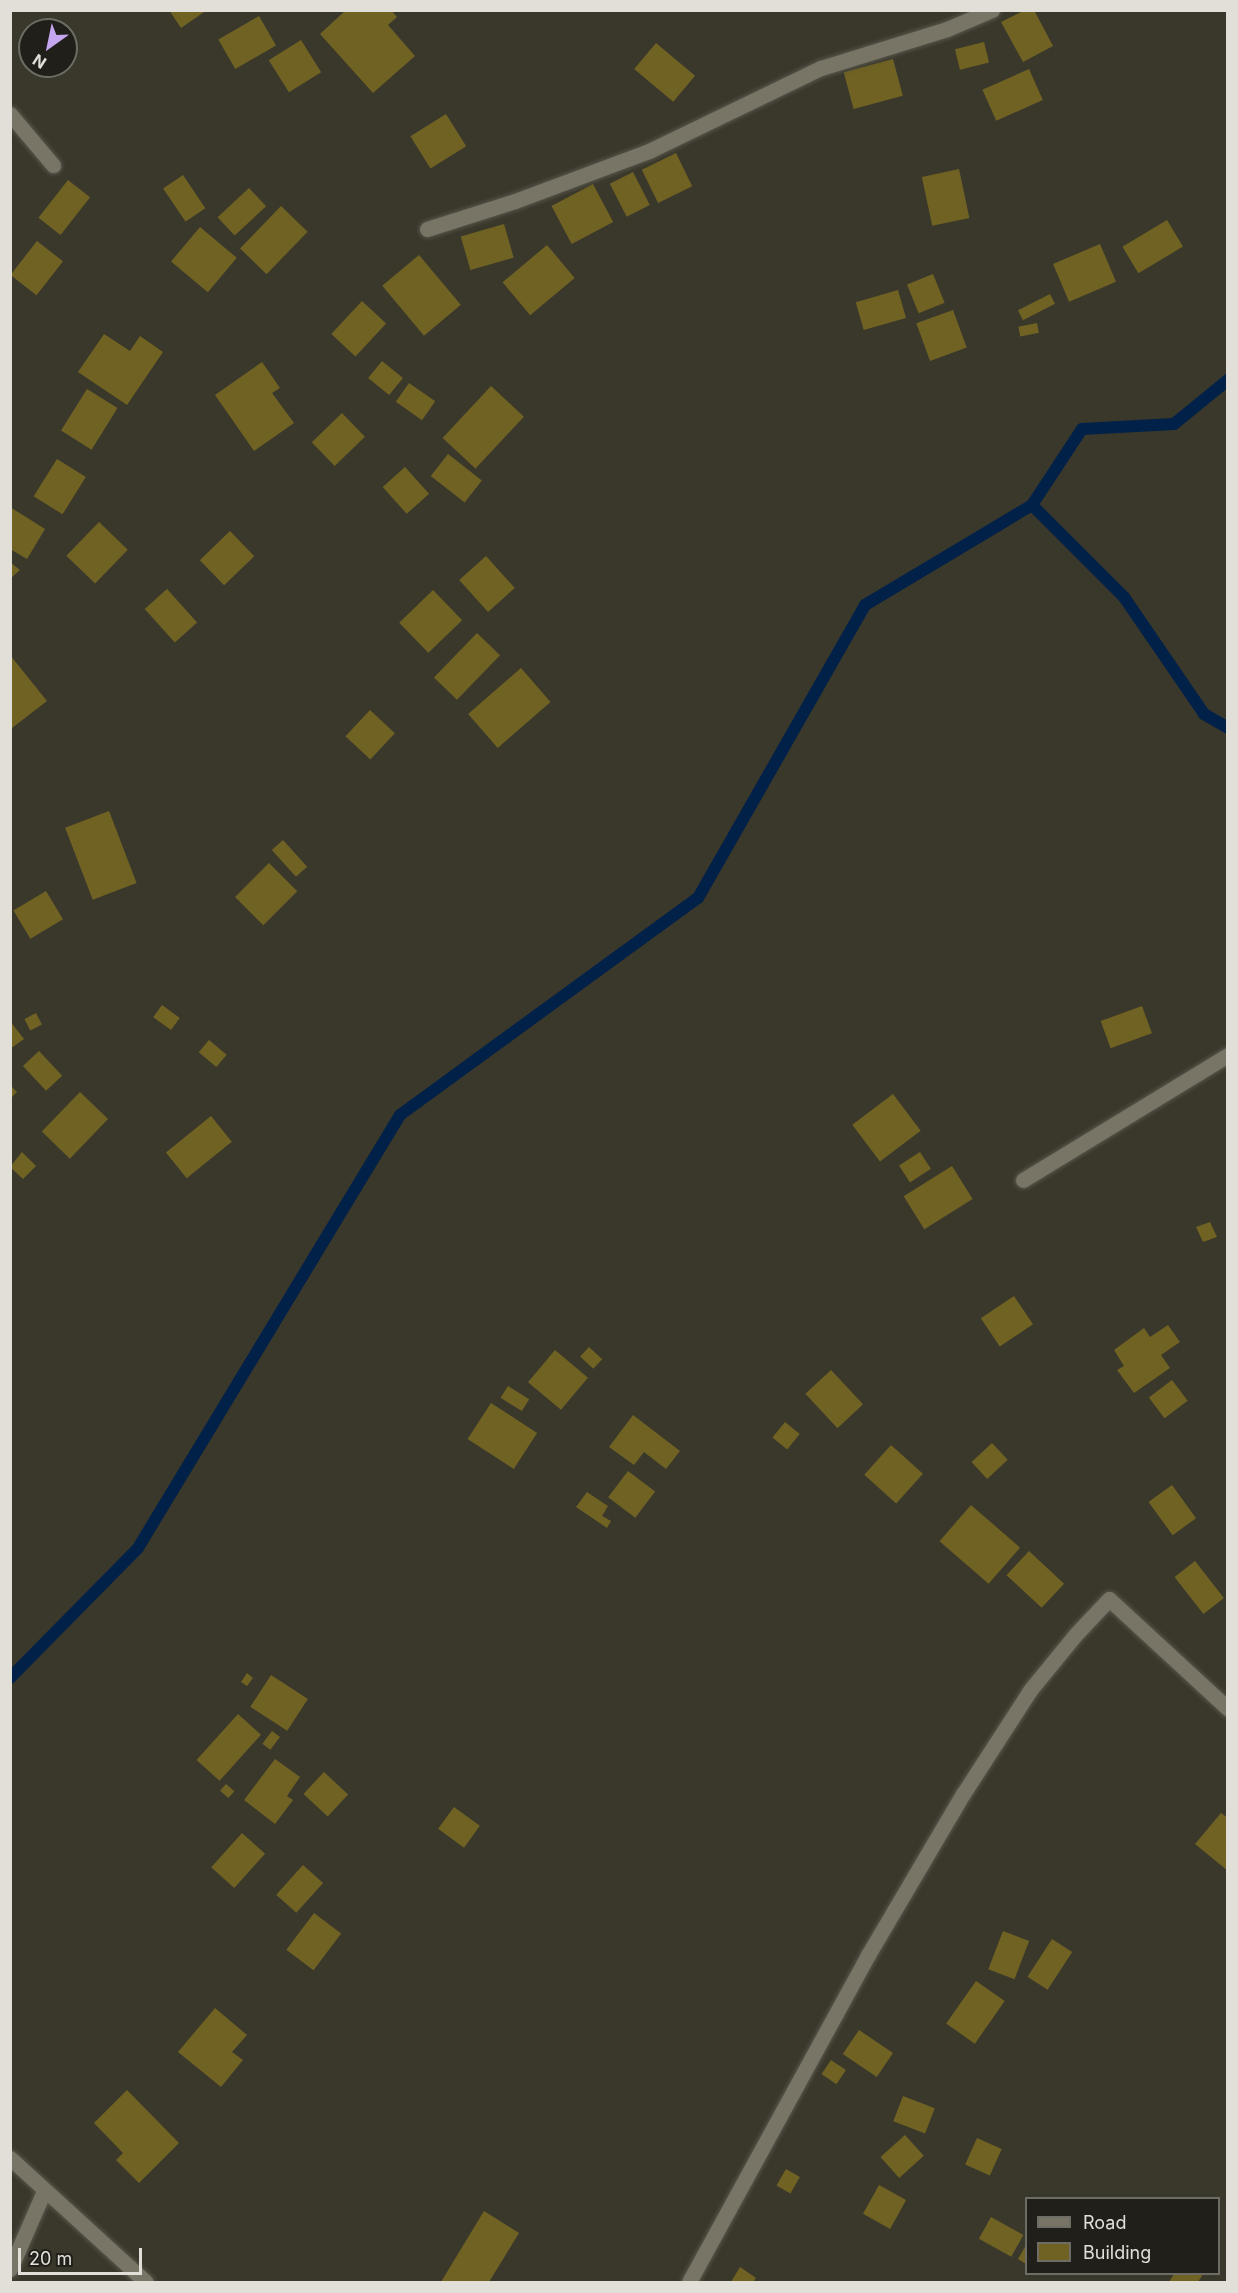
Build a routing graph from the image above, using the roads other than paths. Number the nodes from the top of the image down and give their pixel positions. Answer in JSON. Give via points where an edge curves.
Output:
{"nodes":[{"id":1,"x":992,"y":10,"type":"edge"},
{"id":2,"x":10,"y":114,"type":"edge"},
{"id":3,"x":53,"y":165,"type":"dead end"},
{"id":4,"x":427,"y":229,"type":"dead end"},
{"id":5,"x":1227,"y":1054,"type":"edge"},
{"id":6,"x":1023,"y":1180,"type":"dead end"},
{"id":7,"x":1227,"y":1709,"type":"edge"},
{"id":8,"x":10,"y":2158,"type":"edge"},
{"id":9,"x":44,"y":2191,"type":"junction"},
{"id":10,"x":10,"y":2269,"type":"edge"},
{"id":11,"x":146,"y":2283,"type":"edge"},
{"id":12,"x":689,"y":2283,"type":"edge"}],
"edges":[{"from":1,"to":4,"type":"street","via":[[821,68],[649,151]]},
{"from":2,"to":3,"type":"street"},
{"from":5,"to":6,"type":"street"},
{"from":7,"to":12,"type":"street","via":[[1110,1599],[1076,1634],[1031,1689],[963,1794],[868,1955]]},
{"from":8,"to":9,"type":"street"},
{"from":9,"to":10,"type":"street"},
{"from":9,"to":11,"type":"street"}]}
